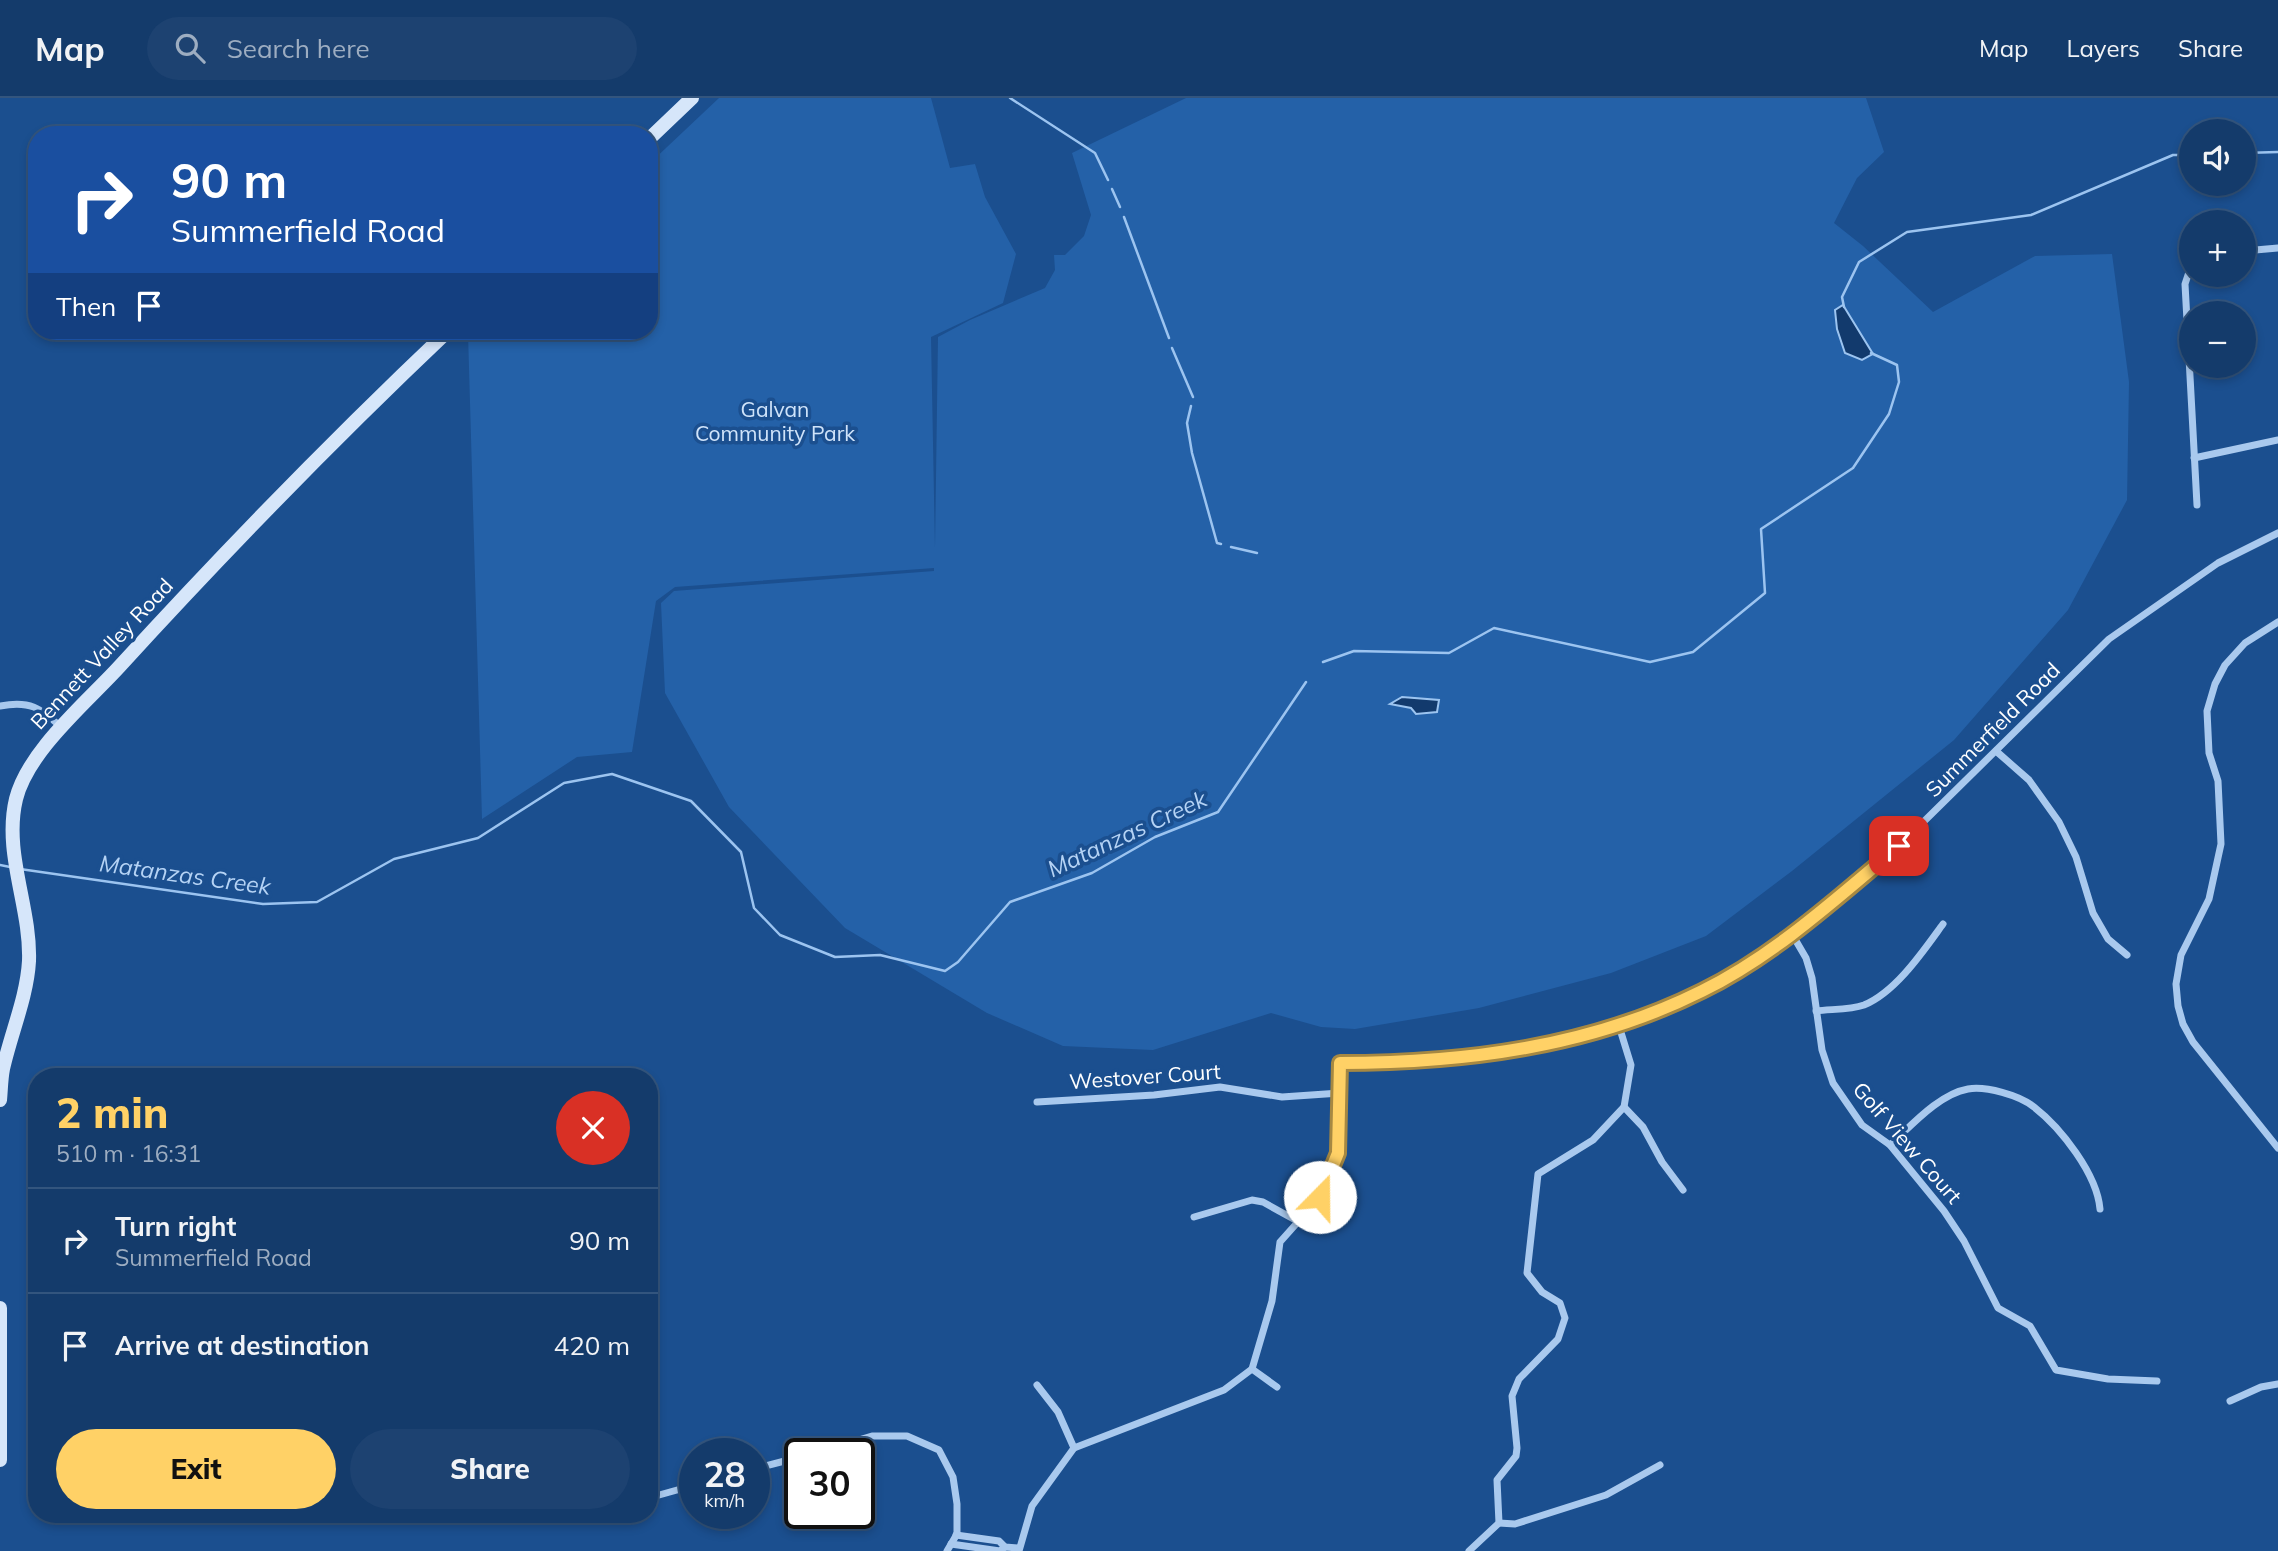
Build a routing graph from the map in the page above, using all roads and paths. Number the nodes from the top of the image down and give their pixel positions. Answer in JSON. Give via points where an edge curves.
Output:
{"nodes":[{"id":1,"x":692,"y":98,"type":"edge"},
{"id":2,"x":658,"y":130,"type":"edge"},
{"id":3,"x":2278,"y":248,"type":"edge"},
{"id":4,"x":2256,"y":250,"type":"edge"},
{"id":5,"x":2185,"y":287,"type":"edge"},
{"id":6,"x":439,"y":340,"type":"edge"},
{"id":7,"x":2278,"y":440,"type":"edge"},
{"id":8,"x":2194,"y":458,"type":"junction"},
{"id":9,"x":2197,"y":505,"type":"dead end"},
{"id":10,"x":2278,"y":533,"type":"edge"},
{"id":11,"x":2278,"y":622,"type":"edge"},
{"id":12,"x":0,"y":706,"type":"edge"},
{"id":13,"x":62,"y":727,"type":"junction"},
{"id":14,"x":1996,"y":751,"type":"junction"},
{"id":15,"x":1943,"y":924,"type":"dead end"},
{"id":16,"x":1792,"y":934,"type":"junction"},
{"id":17,"x":2127,"y":955,"type":"dead end"},
{"id":18,"x":1816,"y":1011,"type":"junction"},
{"id":19,"x":1619,"y":1026,"type":"junction"},
{"id":20,"x":1340,"y":1093,"type":"junction"},
{"id":21,"x":0,"y":1100,"type":"edge"},
{"id":22,"x":1037,"y":1102,"type":"dead end"},
{"id":23,"x":1624,"y":1107,"type":"junction"},
{"id":24,"x":1890,"y":1145,"type":"junction"},
{"id":25,"x":2278,"y":1148,"type":"edge"},
{"id":26,"x":1683,"y":1190,"type":"dead end"},
{"id":27,"x":2100,"y":1209,"type":"dead end"},
{"id":28,"x":1194,"y":1217,"type":"dead end"},
{"id":29,"x":1299,"y":1222,"type":"junction"},
{"id":30,"x":0,"y":1308,"type":"edge"},
{"id":31,"x":1252,"y":1369,"type":"junction"},
{"id":32,"x":2157,"y":1381,"type":"dead end"},
{"id":33,"x":2278,"y":1384,"type":"edge"},
{"id":34,"x":1037,"y":1385,"type":"dead end"},
{"id":35,"x":1277,"y":1387,"type":"dead end"},
{"id":36,"x":2230,"y":1401,"type":"dead end"},
{"id":37,"x":866,"y":1438,"type":"edge"},
{"id":38,"x":1074,"y":1448,"type":"junction"},
{"id":39,"x":0,"y":1460,"type":"edge"},
{"id":40,"x":1660,"y":1465,"type":"dead end"},
{"id":41,"x":679,"y":1490,"type":"edge"},
{"id":42,"x":658,"y":1496,"type":"edge"},
{"id":43,"x":1499,"y":1523,"type":"junction"},
{"id":44,"x":956,"y":1535,"type":"junction"},
{"id":45,"x":949,"y":1547,"type":"edge"},
{"id":46,"x":1006,"y":1547,"type":"junction"},
{"id":47,"x":1019,"y":1549,"type":"edge"},
{"id":48,"x":1469,"y":1551,"type":"edge"}],
"edges":[{"from":1,"to":2,"type":"street"},
{"from":3,"to":4,"type":"street"},
{"from":5,"to":8,"type":"street"},
{"from":6,"to":13,"type":"street","name":"Bennett Valley Road","via":[[294,481]]},
{"from":7,"to":8,"type":"street"},
{"from":8,"to":9,"type":"street"},
{"from":10,"to":14,"type":"street","name":"Summerfield Road","via":[[2218,563],[2109,639]]},
{"from":11,"to":25,"type":"street","via":[[2245,643],[2225,665],[2207,711],[2209,753],[2218,781],[2221,844],[2209,899],[2181,955],[2176,984],[2183,1024],[2193,1042]]},
{"from":12,"to":13,"type":"street","via":[[39,707]]},
{"from":13,"to":21,"type":"street","name":"Bennett Valley Road","via":[[24,775],[16,799],[13,846],[29,962],[2,1072]]},
{"from":14,"to":16,"type":"street","name":"Summerfield Road","via":[[1899,846]]},
{"from":14,"to":17,"type":"street","via":[[2029,780],[2059,822],[2076,857],[2093,913],[2108,939]]},
{"from":15,"to":18,"type":"street","via":[[1885,992],[1863,1005]]},
{"from":16,"to":18,"type":"street","name":"Golf View Court","via":[[1806,958]]},
{"from":16,"to":19,"type":"street","name":"Summerfield Road","via":[[1702,991]]},
{"from":18,"to":24,"type":"street","name":"Golf View Court","via":[[1833,1083],[1862,1125]]},
{"from":19,"to":20,"type":"street","name":"Summerfield Road","via":[[1500,1052],[1408,1063],[1340,1063]]},
{"from":19,"to":23,"type":"street","via":[[1631,1065]]},
{"from":20,"to":22,"type":"street","name":"Westover Court","via":[[1282,1097],[1220,1087]]},
{"from":20,"to":29,"type":"street","via":[[1338,1153],[1322,1195]]},
{"from":23,"to":26,"type":"street","via":[[1643,1127]]},
{"from":23,"to":43,"type":"street","via":[[1593,1139],[1538,1174],[1527,1273],[1542,1292],[1560,1303],[1564,1318],[1558,1339],[1519,1379],[1512,1396],[1517,1448],[1497,1480]]},
{"from":24,"to":27,"type":"street","via":[[1934,1106],[1965,1090],[1999,1091],[2033,1105],[2064,1139],[2093,1180]]},
{"from":24,"to":32,"type":"street","name":"Golf View Court","via":[[1964,1241],[1998,1308],[2030,1326],[2056,1370]]},
{"from":28,"to":29,"type":"street","via":[[1252,1200]]},
{"from":29,"to":31,"type":"street","via":[[1280,1242],[1272,1301]]},
{"from":30,"to":39,"type":"street"},
{"from":31,"to":35,"type":"street"},
{"from":31,"to":38,"type":"street","via":[[1224,1390]]},
{"from":33,"to":36,"type":"street"},
{"from":34,"to":38,"type":"street","via":[[1058,1412]]},
{"from":37,"to":44,"type":"street","via":[[907,1436],[939,1450],[953,1477]]},
{"from":38,"to":47,"type":"street","via":[[1032,1506]]},
{"from":40,"to":43,"type":"street","via":[[1606,1495],[1515,1524]]},
{"from":41,"to":42,"type":"street"},
{"from":43,"to":48,"type":"street"},
{"from":44,"to":45,"type":"street"},
{"from":44,"to":46,"type":"street","via":[[999,1541]]},
{"from":45,"to":46,"type":"street","via":[[1000,1551]]},
{"from":46,"to":47,"type":"street"}]}
